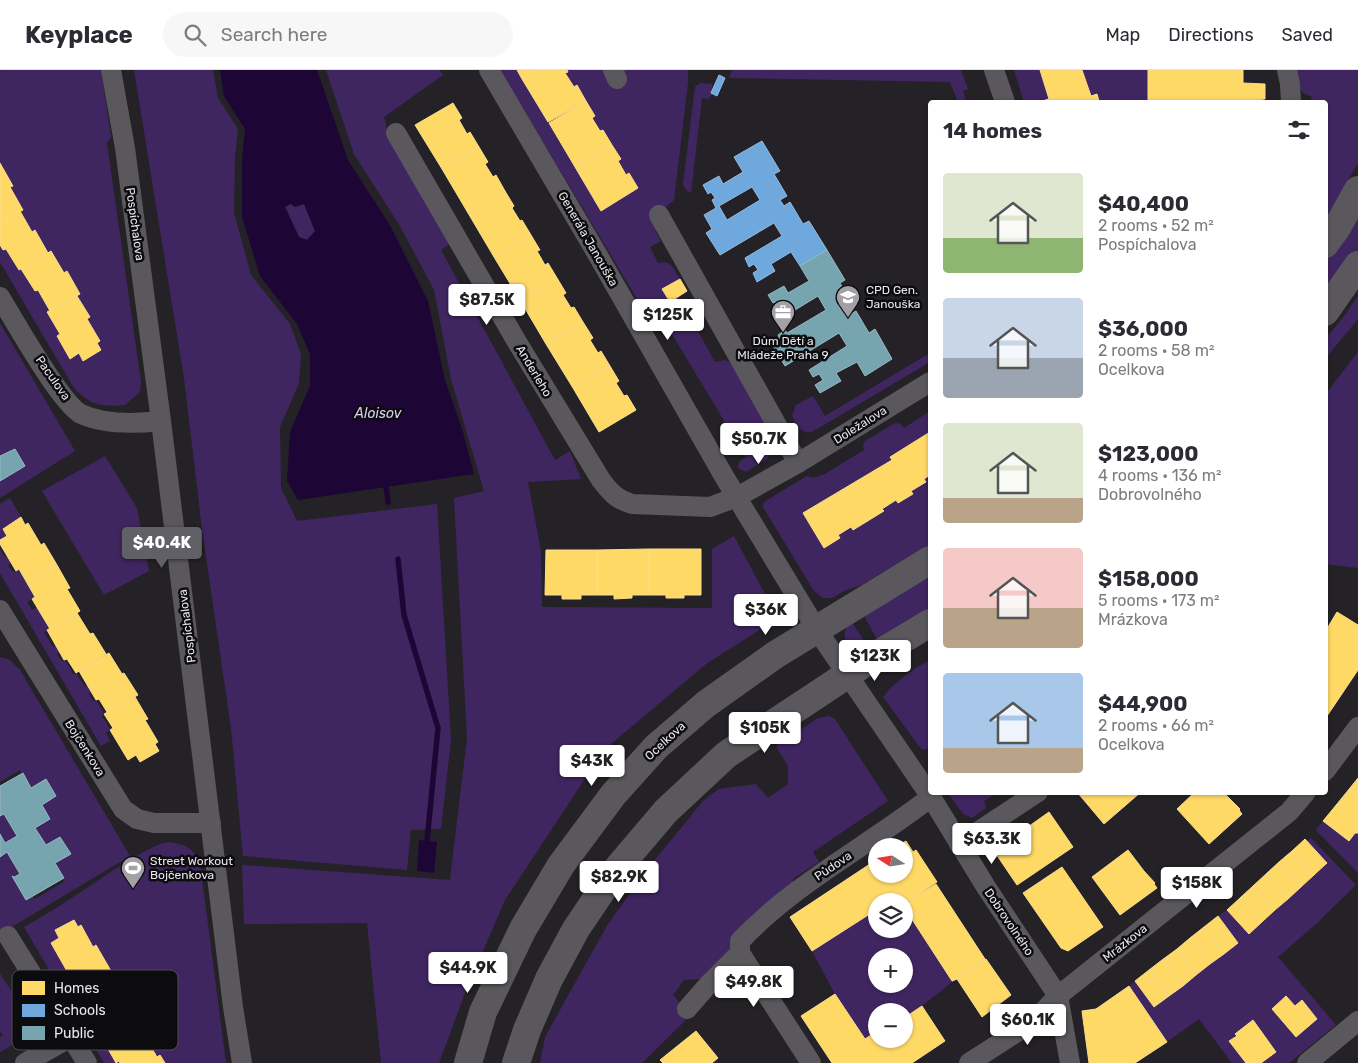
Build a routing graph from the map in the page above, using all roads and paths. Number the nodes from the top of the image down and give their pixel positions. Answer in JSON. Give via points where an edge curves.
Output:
{"nodes":[{"id":1,"x":111,"y":70,"type":"edge"},
{"id":2,"x":489,"y":70,"type":"edge"},
{"id":3,"x":994,"y":70,"type":"edge"},
{"id":4,"x":1287,"y":70,"type":"edge"},
{"id":5,"x":1004,"y":100,"type":"edge"},
{"id":6,"x":1291,"y":100,"type":"edge"},
{"id":7,"x":396,"y":133,"type":"dead end"},
{"id":8,"x":1358,"y":190,"type":"edge"},
{"id":9,"x":659,"y":215,"type":"dead end"},
{"id":10,"x":1328,"y":240,"type":"edge"},
{"id":11,"x":1358,"y":265,"type":"edge"},
{"id":12,"x":0,"y":296,"type":"edge"},
{"id":13,"x":1328,"y":308,"type":"edge"},
{"id":14,"x":928,"y":383,"type":"edge"},
{"id":15,"x":161,"y":422,"type":"junction"},
{"id":16,"x":798,"y":463,"type":"junction"},
{"id":17,"x":737,"y":497,"type":"junction"},
{"id":18,"x":928,"y":561,"type":"edge"},
{"id":19,"x":0,"y":610,"type":"edge"},
{"id":20,"x":928,"y":625,"type":"edge"},
{"id":21,"x":816,"y":630,"type":"junction"},
{"id":22,"x":6,"y":632,"type":"edge"},
{"id":23,"x":851,"y":683,"type":"junction"},
{"id":24,"x":1358,"y":727,"type":"edge"},
{"id":25,"x":1328,"y":767,"type":"edge"},
{"id":26,"x":928,"y":794,"type":"edge"},
{"id":27,"x":1033,"y":795,"type":"edge"},
{"id":28,"x":1303,"y":795,"type":"edge"},
{"id":29,"x":930,"y":797,"type":"joint"},
{"id":30,"x":211,"y":823,"type":"junction"},
{"id":31,"x":959,"y":844,"type":"junction"},
{"id":32,"x":8,"y":936,"type":"dead end"},
{"id":33,"x":740,"y":947,"type":"junction"},
{"id":34,"x":29,"y":970,"type":"edge"},
{"id":35,"x":1058,"y":996,"type":"junction"},
{"id":36,"x":686,"y":1009,"type":"dead end"},
{"id":37,"x":1358,"y":1021,"type":"edge"},
{"id":38,"x":48,"y":1050,"type":"edge"},
{"id":39,"x":79,"y":1050,"type":"edge"},
{"id":40,"x":25,"y":1063,"type":"edge"},
{"id":41,"x":87,"y":1063,"type":"edge"},
{"id":42,"x":242,"y":1063,"type":"edge"},
{"id":43,"x":468,"y":1063,"type":"edge"},
{"id":44,"x":516,"y":1063,"type":"edge"},
{"id":45,"x":811,"y":1063,"type":"edge"},
{"id":46,"x":970,"y":1063,"type":"edge"},
{"id":47,"x":1070,"y":1063,"type":"edge"},
{"id":48,"x":1307,"y":1063,"type":"edge"}],
"edges":[{"from":1,"to":15,"type":"street","name":"Pospíchalova","via":[[125,148]]},
{"from":2,"to":17,"type":"street","name":"Generála Janouška"},
{"from":3,"to":5,"type":"street"},
{"from":4,"to":6,"type":"street"},
{"from":7,"to":17,"type":"street","name":"Anderleho","via":[[517,342],[613,495],[632,504],[710,507]]},
{"from":8,"to":10,"type":"street"},
{"from":9,"to":16,"type":"street"},
{"from":11,"to":13,"type":"street"},
{"from":12,"to":15,"type":"street","name":"Paculova","via":[[60,393],[79,413],[102,422]]},
{"from":14,"to":16,"type":"street","name":"Doležalova"},
{"from":15,"to":30,"type":"street","name":"Pospíchalova"},
{"from":16,"to":17,"type":"street","name":"Doležalova"},
{"from":17,"to":21,"type":"street","name":"Generála Janouška"},
{"from":18,"to":21,"type":"street","name":"Ocelkova"},
{"from":19,"to":22,"type":"street","name":"Bojčenkova"},
{"from":20,"to":23,"type":"street"},
{"from":21,"to":23,"type":"street","name":"Generála Janouška"},
{"from":21,"to":43,"type":"street","name":"Ocelkova","via":[[706,704],[656,747],[613,795],[561,865],[524,929],[484,1012]]},
{"from":22,"to":30,"type":"street","name":"Bojčenkova","via":[[122,809],[154,823]]},
{"from":23,"to":26,"type":"street","name":"Dobrovolného"},
{"from":23,"to":44,"type":"street","via":[[726,755],[660,819],[615,871],[576,929],[548,979]]},
{"from":24,"to":25,"type":"street"},
{"from":27,"to":31,"type":"street"},
{"from":28,"to":35,"type":"street","name":"Mrázkova","via":[[1289,812]]},
{"from":29,"to":31,"type":"street","name":"Dobrovolného"},
{"from":29,"to":33,"type":"street","name":"Půdova","via":[[795,892],[757,923]]},
{"from":30,"to":42,"type":"street","name":"Pospíchalova"},
{"from":31,"to":35,"type":"street","name":"Dobrovolného"},
{"from":32,"to":34,"type":"street"},
{"from":33,"to":36,"type":"street","name":"Půdova"},
{"from":33,"to":45,"type":"street"},
{"from":35,"to":46,"type":"street","name":"Mrázkova","via":[[1034,1021]]},
{"from":35,"to":47,"type":"street","name":"Dobrovolného"},
{"from":37,"to":48,"type":"street"},
{"from":38,"to":40,"type":"street"},
{"from":39,"to":41,"type":"street"}]}
